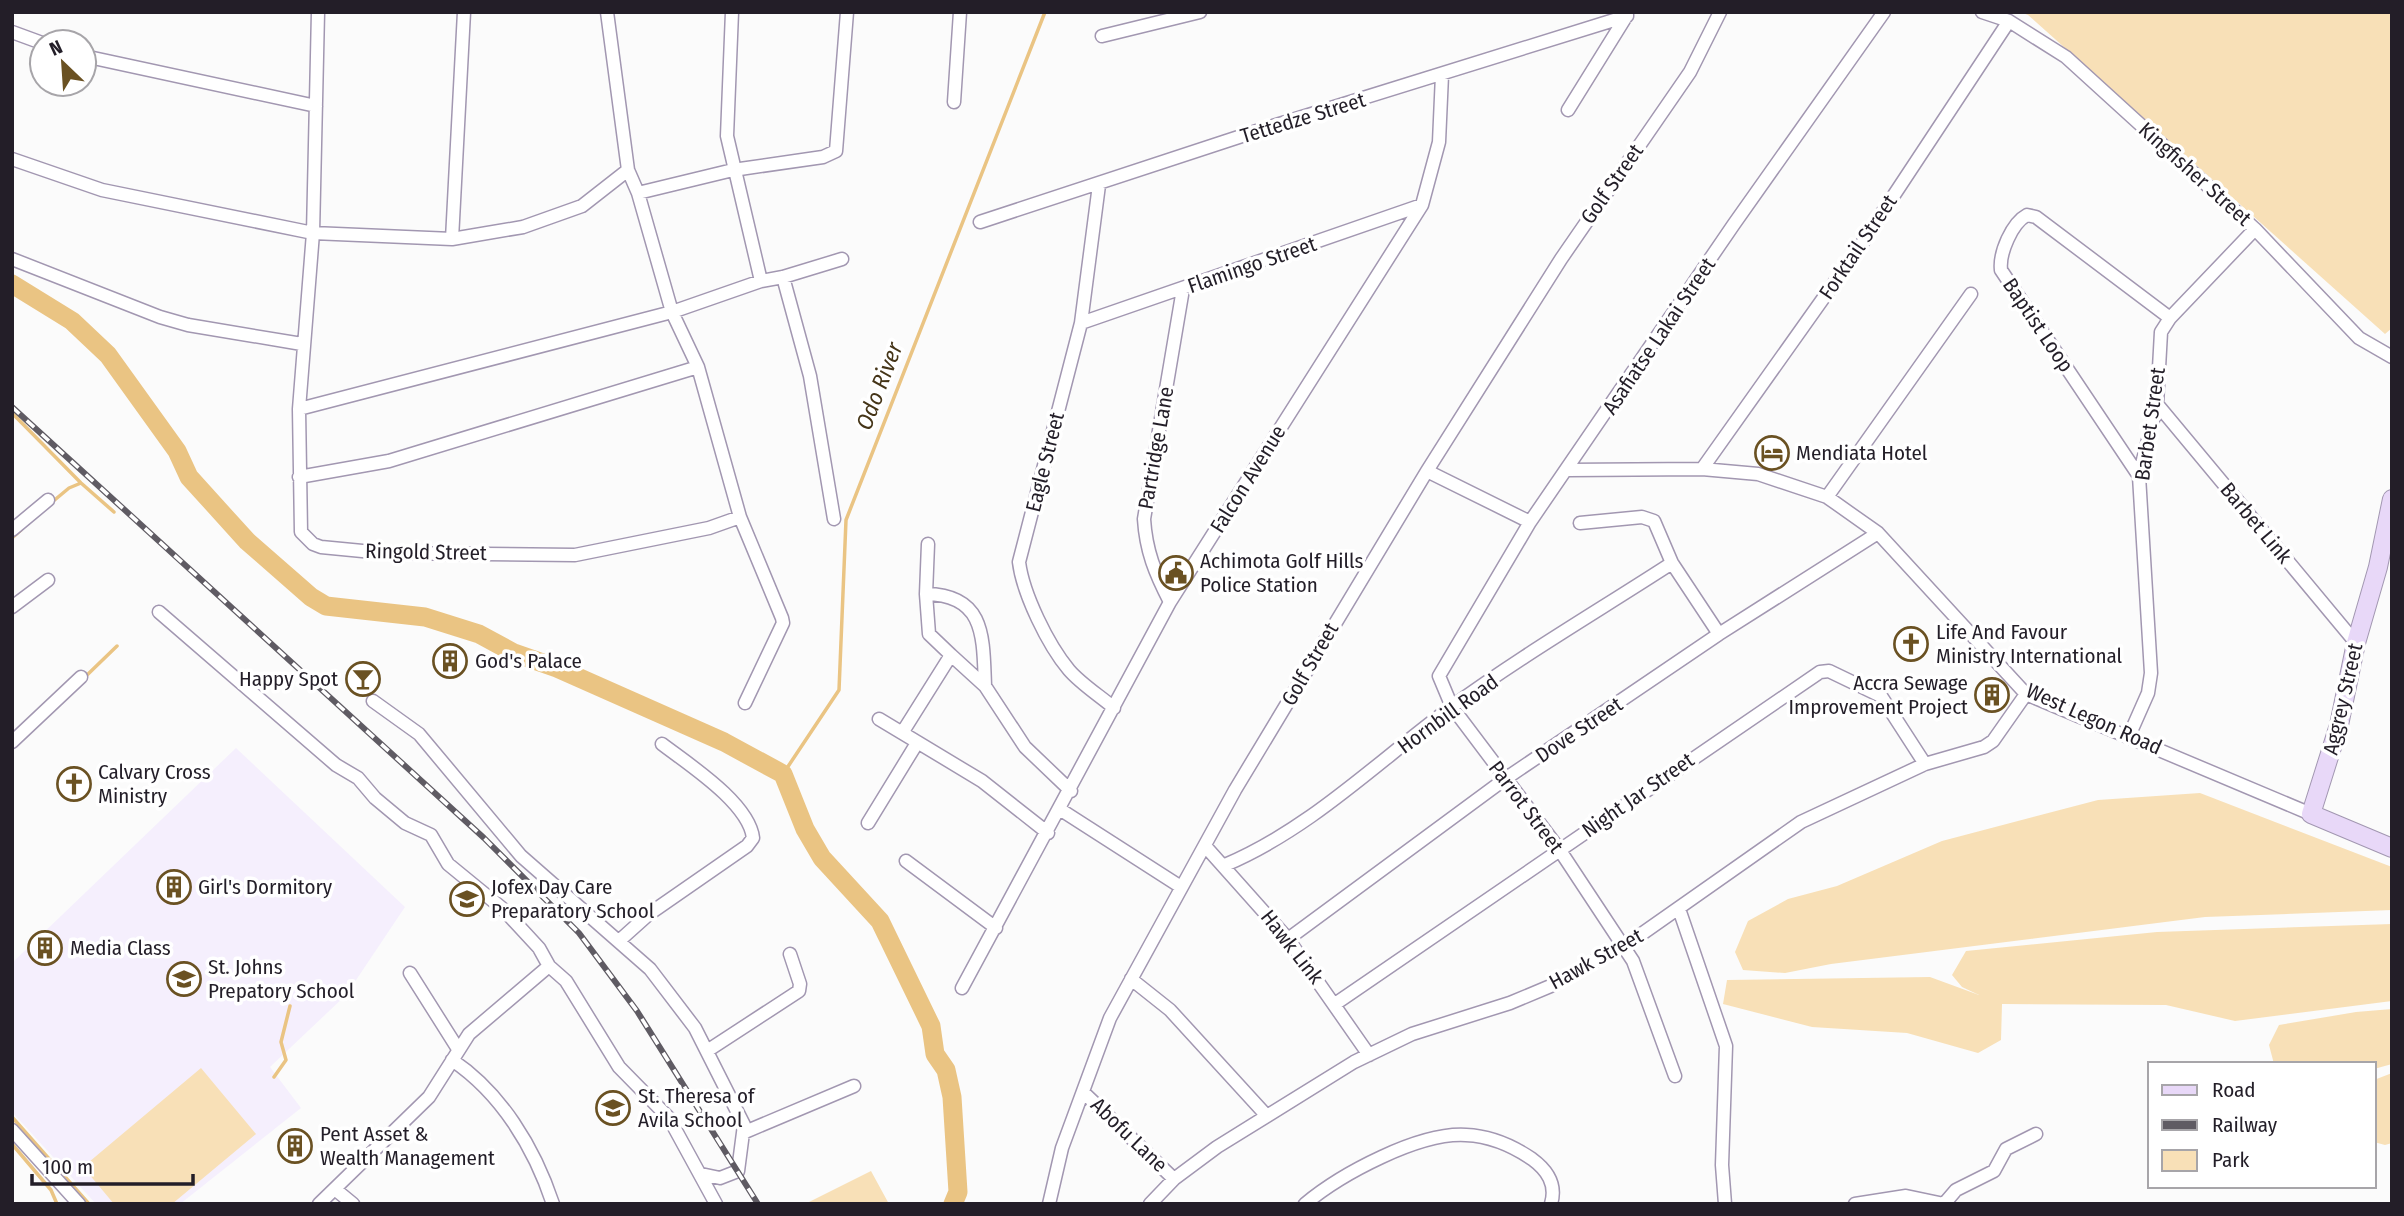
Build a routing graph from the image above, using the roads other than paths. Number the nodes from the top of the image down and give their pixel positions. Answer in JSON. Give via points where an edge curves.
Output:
{"nodes":[{"id":1,"x":318,"y":12,"type":"edge"},
{"id":2,"x":464,"y":12,"type":"edge"},
{"id":3,"x":607,"y":12,"type":"edge"},
{"id":4,"x":732,"y":12,"type":"edge"},
{"id":5,"x":847,"y":12,"type":"edge"},
{"id":6,"x":960,"y":12,"type":"edge"},
{"id":7,"x":1200,"y":12,"type":"edge"},
{"id":8,"x":1720,"y":12,"type":"edge"},
{"id":9,"x":1884,"y":12,"type":"edge"},
{"id":10,"x":1982,"y":12,"type":"edge"},
{"id":11,"x":1628,"y":14,"type":"edge"},
{"id":12,"x":2009,"y":22,"type":"junction"},
{"id":13,"x":1102,"y":36,"type":"dead end"},
{"id":14,"x":98,"y":59,"type":"edge"},
{"id":15,"x":1442,"y":75,"type":"junction"},
{"id":16,"x":954,"y":102,"type":"dead end"},
{"id":17,"x":316,"y":106,"type":"junction"},
{"id":18,"x":1568,"y":110,"type":"dead end"},
{"id":19,"x":12,"y":159,"type":"edge"},
{"id":20,"x":628,"y":170,"type":"junction"},
{"id":21,"x":733,"y":170,"type":"junction"},
{"id":22,"x":1099,"y":185,"type":"junction"},
{"id":23,"x":638,"y":192,"type":"junction"},
{"id":24,"x":1422,"y":205,"type":"junction"},
{"id":25,"x":980,"y":222,"type":"dead end"},
{"id":26,"x":2255,"y":229,"type":"junction"},
{"id":27,"x":313,"y":233,"type":"junction"},
{"id":28,"x":452,"y":240,"type":"junction"},
{"id":29,"x":842,"y":258,"type":"dead end"},
{"id":30,"x":12,"y":260,"type":"edge"},
{"id":31,"x":783,"y":277,"type":"junction"},
{"id":32,"x":761,"y":281,"type":"junction"},
{"id":33,"x":1183,"y":289,"type":"junction"},
{"id":34,"x":1971,"y":294,"type":"dead end"},
{"id":35,"x":672,"y":312,"type":"junction"},
{"id":36,"x":2170,"y":318,"type":"junction"},
{"id":37,"x":1081,"y":323,"type":"junction"},
{"id":38,"x":302,"y":344,"type":"junction"},
{"id":39,"x":2392,"y":357,"type":"edge"},
{"id":40,"x":698,"y":367,"type":"junction"},
{"id":41,"x":2157,"y":404,"type":"junction"},
{"id":42,"x":299,"y":409,"type":"junction"},
{"id":43,"x":1702,"y":469,"type":"junction"},
{"id":44,"x":1568,"y":470,"type":"junction"},
{"id":45,"x":1427,"y":471,"type":"junction"},
{"id":46,"x":299,"y":477,"type":"junction"},
{"id":47,"x":2139,"y":477,"type":"junction"},
{"id":48,"x":1827,"y":497,"type":"junction"},
{"id":49,"x":48,"y":499,"type":"dead end"},
{"id":50,"x":2392,"y":499,"type":"edge"},
{"id":51,"x":740,"y":516,"type":"junction"},
{"id":52,"x":834,"y":519,"type":"dead end"},
{"id":53,"x":1530,"y":522,"type":"junction"},
{"id":54,"x":1580,"y":523,"type":"dead end"},
{"id":55,"x":12,"y":530,"type":"edge"},
{"id":56,"x":1878,"y":533,"type":"junction"},
{"id":57,"x":928,"y":544,"type":"dead end"},
{"id":58,"x":1672,"y":563,"type":"junction"},
{"id":59,"x":48,"y":580,"type":"dead end"},
{"id":60,"x":926,"y":594,"type":"junction"},
{"id":61,"x":1170,"y":602,"type":"junction"},
{"id":62,"x":12,"y":607,"type":"edge"},
{"id":63,"x":159,"y":612,"type":"dead end"},
{"id":64,"x":1719,"y":635,"type":"junction"},
{"id":65,"x":2356,"y":643,"type":"junction"},
{"id":66,"x":951,"y":655,"type":"junction"},
{"id":67,"x":1443,"y":666,"type":"joint"},
{"id":68,"x":81,"y":677,"type":"dead end"},
{"id":69,"x":985,"y":686,"type":"junction"},
{"id":70,"x":2026,"y":694,"type":"junction"},
{"id":71,"x":373,"y":701,"type":"dead end"},
{"id":72,"x":745,"y":703,"type":"dead end"},
{"id":73,"x":1452,"y":707,"type":"junction"},
{"id":74,"x":1114,"y":708,"type":"junction"},
{"id":75,"x":879,"y":719,"type":"dead end"},
{"id":76,"x":902,"y":733,"type":"junction"},
{"id":77,"x":2129,"y":736,"type":"junction"},
{"id":78,"x":12,"y":742,"type":"edge"},
{"id":79,"x":917,"y":743,"type":"junction"},
{"id":80,"x":662,"y":744,"type":"dead end"},
{"id":81,"x":1925,"y":764,"type":"junction"},
{"id":82,"x":1505,"y":779,"type":"junction"},
{"id":83,"x":1071,"y":791,"type":"junction"},
{"id":84,"x":1061,"y":810,"type":"junction"},
{"id":85,"x":2311,"y":814,"type":"junction"},
{"id":86,"x":868,"y":823,"type":"dead end"},
{"id":87,"x":1048,"y":833,"type":"junction"},
{"id":88,"x":1206,"y":847,"type":"junction"},
{"id":89,"x":2392,"y":848,"type":"edge"},
{"id":90,"x":1559,"y":849,"type":"junction"},
{"id":91,"x":906,"y":861,"type":"dead end"},
{"id":92,"x":1225,"y":865,"type":"junction"},
{"id":93,"x":1181,"y":887,"type":"junction"},
{"id":94,"x":1679,"y":909,"type":"junction"},
{"id":95,"x":996,"y":928,"type":"junction"},
{"id":96,"x":1288,"y":939,"type":"junction"},
{"id":97,"x":620,"y":940,"type":"junction"},
{"id":98,"x":1623,"y":944,"type":"junction"},
{"id":99,"x":790,"y":954,"type":"dead end"},
{"id":100,"x":550,"y":966,"type":"junction"},
{"id":101,"x":410,"y":973,"type":"dead end"},
{"id":102,"x":1131,"y":979,"type":"junction"},
{"id":103,"x":962,"y":988,"type":"dead end"},
{"id":104,"x":1335,"y":1004,"type":"junction"},
{"id":105,"x":707,"y":1051,"type":"junction"},
{"id":106,"x":455,"y":1054,"type":"junction"},
{"id":107,"x":1369,"y":1055,"type":"junction"},
{"id":108,"x":1675,"y":1076,"type":"dead end"},
{"id":109,"x":854,"y":1086,"type":"dead end"},
{"id":110,"x":1083,"y":1092,"type":"junction"},
{"id":111,"x":1266,"y":1115,"type":"junction"},
{"id":112,"x":12,"y":1130,"type":"edge"},
{"id":113,"x":745,"y":1132,"type":"junction"},
{"id":114,"x":2036,"y":1134,"type":"dead end"},
{"id":115,"x":701,"y":1174,"type":"junction"},
{"id":116,"x":1174,"y":1179,"type":"junction"},
{"id":117,"x":64,"y":1187,"type":"junction"},
{"id":118,"x":335,"y":1191,"type":"junction"},
{"id":119,"x":67,"y":1204,"type":"edge"},
{"id":120,"x":79,"y":1204,"type":"edge"},
{"id":121,"x":319,"y":1204,"type":"edge"},
{"id":122,"x":353,"y":1204,"type":"edge"},
{"id":123,"x":553,"y":1204,"type":"edge"},
{"id":124,"x":716,"y":1204,"type":"edge"},
{"id":125,"x":1049,"y":1204,"type":"edge"},
{"id":126,"x":1150,"y":1204,"type":"edge"},
{"id":127,"x":1305,"y":1204,"type":"edge"},
{"id":128,"x":1551,"y":1204,"type":"edge"},
{"id":129,"x":1725,"y":1204,"type":"edge"},
{"id":130,"x":1855,"y":1204,"type":"edge"},
{"id":131,"x":1944,"y":1204,"type":"edge"}],
"edges":[{"from":1,"to":17,"type":"street","name":"Ringold Street"},
{"from":2,"to":28,"type":"street"},
{"from":3,"to":20,"type":"street"},
{"from":4,"to":21,"type":"street","via":[[727,136]]},
{"from":5,"to":21,"type":"street","via":[[836,151],[823,157]]},
{"from":6,"to":16,"type":"street"},
{"from":7,"to":13,"type":"street"},
{"from":8,"to":45,"type":"street","name":"Golf Street","via":[[1690,72],[1560,259]]},
{"from":9,"to":44,"type":"street","name":"Asafiatse Lakai Street"},
{"from":10,"to":12,"type":"street","name":"Kingfisher Street"},
{"from":11,"to":15,"type":"street","name":"Tettedze Street"},
{"from":11,"to":18,"type":"street","name":"Tettedze Street"},
{"from":12,"to":26,"type":"street","name":"Kingfisher Street","via":[[2066,57]]},
{"from":12,"to":43,"type":"street","name":"Forktail Street","via":[[1859,248]]},
{"from":14,"to":17,"type":"street"},
{"from":15,"to":22,"type":"street","name":"Tettedze Street"},
{"from":15,"to":24,"type":"street","name":"Falcon Avenue","via":[[1439,142]]},
{"from":17,"to":27,"type":"street","name":"Ringold Street"},
{"from":19,"to":27,"type":"street","via":[[102,190]]},
{"from":20,"to":23,"type":"street"},
{"from":20,"to":28,"type":"street","via":[[582,206],[523,227]]},
{"from":21,"to":23,"type":"street"},
{"from":21,"to":32,"type":"street"},
{"from":22,"to":25,"type":"street","name":"Tettedze Street"},
{"from":22,"to":37,"type":"street","name":"Eagle Street"},
{"from":23,"to":35,"type":"street"},
{"from":24,"to":33,"type":"street","name":"Flamingo Street"},
{"from":24,"to":61,"type":"street","name":"Falcon Avenue"},
{"from":26,"to":36,"type":"street","name":"Barbet Street"},
{"from":26,"to":39,"type":"street","name":"Kingfisher Street","via":[[2360,338]]},
{"from":27,"to":28,"type":"street"},
{"from":27,"to":38,"type":"street","name":"Ringold Street"},
{"from":29,"to":31,"type":"street"},
{"from":30,"to":38,"type":"street","via":[[188,326]]},
{"from":31,"to":32,"type":"street"},
{"from":31,"to":52,"type":"street","via":[[810,376]]},
{"from":32,"to":35,"type":"street"},
{"from":33,"to":37,"type":"street","name":"Flamingo Street"},
{"from":33,"to":61,"type":"street","name":"Partridge Lane","via":[[1144,519],[1150,564]]},
{"from":34,"to":48,"type":"street"},
{"from":35,"to":40,"type":"street"},
{"from":35,"to":42,"type":"street"},
{"from":36,"to":41,"type":"street","name":"Barbet Street","via":[[2161,332]]},
{"from":36,"to":47,"type":"street","name":"Baptist Loop","via":[[2036,217],[2019,219],[2000,259],[2001,270]]},
{"from":37,"to":74,"type":"street","name":"Eagle Street","via":[[1019,562],[1021,583],[1033,609],[1069,670]]},
{"from":38,"to":42,"type":"street","name":"Ringold Street"},
{"from":40,"to":46,"type":"street","via":[[389,461]]},
{"from":40,"to":51,"type":"street"},
{"from":41,"to":47,"type":"street","name":"Barbet Street"},
{"from":41,"to":65,"type":"street","name":"Barbet Link"},
{"from":42,"to":46,"type":"street","name":"Ringold Street"},
{"from":43,"to":44,"type":"street","name":"West Legon Road"},
{"from":43,"to":48,"type":"street","name":"West Legon Road","via":[[1758,474]]},
{"from":44,"to":53,"type":"street","name":"Asafiatse Lakai Street"},
{"from":45,"to":53,"type":"street"},
{"from":45,"to":88,"type":"street","name":"Golf Street","via":[[1331,626]]},
{"from":46,"to":51,"type":"street","name":"Ringold Street","via":[[301,532],[306,538],[321,547],[383,553],[575,555],[709,528]]},
{"from":47,"to":77,"type":"street","name":"Barbet Street","via":[[2151,673],[2148,693]]},
{"from":48,"to":56,"type":"street","name":"West Legon Road"},
{"from":49,"to":55,"type":"street"},
{"from":50,"to":65,"type":"main road","name":"Aggrey Street"},
{"from":51,"to":72,"type":"street","via":[[783,623]]},
{"from":53,"to":67,"type":"street","name":"Asafiatse Lakai Street"},
{"from":54,"to":58,"type":"street","via":[[1648,517]]},
{"from":56,"to":64,"type":"street","name":"Dove Street"},
{"from":56,"to":70,"type":"street","name":"West Legon Road"},
{"from":57,"to":60,"type":"street"},
{"from":58,"to":64,"type":"street"},
{"from":58,"to":73,"type":"street","name":"Hornbill Road"},
{"from":59,"to":62,"type":"street"},
{"from":60,"to":66,"type":"street","via":[[929,634]]},
{"from":60,"to":69,"type":"street","via":[[950,595],[975,614]]},
{"from":61,"to":74,"type":"street","name":"Falcon Avenue"},
{"from":63,"to":100,"type":"street","via":[[336,765],[368,787],[388,810],[431,835],[448,864],[503,909],[539,947]]},
{"from":64,"to":82,"type":"street","name":"Dove Street"},
{"from":65,"to":85,"type":"main road","name":"Aggrey Street","via":[[2339,725]]},
{"from":66,"to":69,"type":"street"},
{"from":66,"to":76,"type":"street"},
{"from":67,"to":73,"type":"street","name":"Parrot Street","via":[[1440,683]]},
{"from":68,"to":78,"type":"street"},
{"from":69,"to":83,"type":"street","via":[[1025,747]]},
{"from":70,"to":77,"type":"street","name":"West Legon Road"},
{"from":70,"to":81,"type":"street","name":"Hawk Street","via":[[1993,741]]},
{"from":71,"to":97,"type":"street","via":[[419,734],[521,856]]},
{"from":73,"to":82,"type":"street","name":"Parrot Street"},
{"from":73,"to":92,"type":"street","name":"Hornbill Road","via":[[1312,817],[1257,852]]},
{"from":74,"to":83,"type":"street","name":"Falcon Avenue"},
{"from":75,"to":76,"type":"street"},
{"from":76,"to":79,"type":"street"},
{"from":77,"to":85,"type":"street","name":"West Legon Road"},
{"from":79,"to":86,"type":"street"},
{"from":79,"to":87,"type":"street","via":[[982,781]]},
{"from":80,"to":97,"type":"street","via":[[722,792],[747,820],[753,838]]},
{"from":81,"to":90,"type":"street","name":"Night Jar Street","via":[[1881,696],[1829,671],[1820,672]]},
{"from":81,"to":94,"type":"street","name":"Hawk Street","via":[[1801,822]]},
{"from":82,"to":90,"type":"street","name":"Parrot Street"},
{"from":82,"to":96,"type":"street","name":"Dove Street"},
{"from":83,"to":84,"type":"street","name":"Falcon Avenue"},
{"from":84,"to":87,"type":"street","name":"Falcon Avenue"},
{"from":84,"to":93,"type":"street"},
{"from":85,"to":89,"type":"main road"},
{"from":87,"to":95,"type":"street","name":"Falcon Avenue"},
{"from":88,"to":92,"type":"street","name":"Hawk Link"},
{"from":88,"to":93,"type":"street","name":"Golf Street"},
{"from":90,"to":98,"type":"street","name":"Parrot Street"},
{"from":90,"to":104,"type":"street","name":"Night Jar Street"},
{"from":91,"to":95,"type":"street"},
{"from":92,"to":96,"type":"street","name":"Hawk Link"},
{"from":93,"to":102,"type":"street","name":"Golf Street"},
{"from":94,"to":98,"type":"street","name":"Hawk Street"},
{"from":94,"to":129,"type":"street","via":[[1726,1046]]},
{"from":95,"to":103,"type":"street","name":"Falcon Avenue"},
{"from":96,"to":104,"type":"street","name":"Hawk Link"},
{"from":97,"to":105,"type":"street","via":[[650,969]]},
{"from":98,"to":107,"type":"street","name":"Hawk Street","via":[[1553,985],[1412,1034]]},
{"from":98,"to":108,"type":"street","name":"Parrot Street","via":[[1641,979]]},
{"from":99,"to":105,"type":"street","via":[[799,991]]},
{"from":100,"to":106,"type":"street","via":[[469,1034]]},
{"from":100,"to":115,"type":"street","via":[[566,981],[619,1067],[669,1118]]},
{"from":101,"to":106,"type":"street"},
{"from":102,"to":110,"type":"street","name":"Golf Street","via":[[1110,1018]]},
{"from":102,"to":111,"type":"street","via":[[1170,1010]]},
{"from":104,"to":107,"type":"street","name":"Hawk Link"},
{"from":105,"to":113,"type":"street"},
{"from":106,"to":118,"type":"street","via":[[429,1097]]},
{"from":106,"to":123,"type":"street","via":[[514,1122]]},
{"from":107,"to":111,"type":"street","name":"Hawk Street"},
{"from":109,"to":113,"type":"street"},
{"from":110,"to":116,"type":"street","name":"Abofu Lane"},
{"from":110,"to":125,"type":"street","name":"Golf Street","via":[[1062,1148]]},
{"from":111,"to":116,"type":"street","name":"Hawk Street"},
{"from":112,"to":117,"type":"street"},
{"from":113,"to":115,"type":"street","via":[[738,1171],[720,1178]]},
{"from":114,"to":131,"type":"street","via":[[2006,1149],[1994,1171],[1956,1190]]},
{"from":115,"to":124,"type":"street"},
{"from":116,"to":126,"type":"street","name":"Hawk Street"},
{"from":117,"to":119,"type":"street"},
{"from":117,"to":120,"type":"street"},
{"from":118,"to":121,"type":"street"},
{"from":118,"to":122,"type":"street"},
{"from":127,"to":128,"type":"street","via":[[1331,1185],[1406,1148],[1466,1135],[1500,1142],[1543,1167],[1551,1179]]},
{"from":130,"to":131,"type":"street","via":[[1906,1196]]}]}
